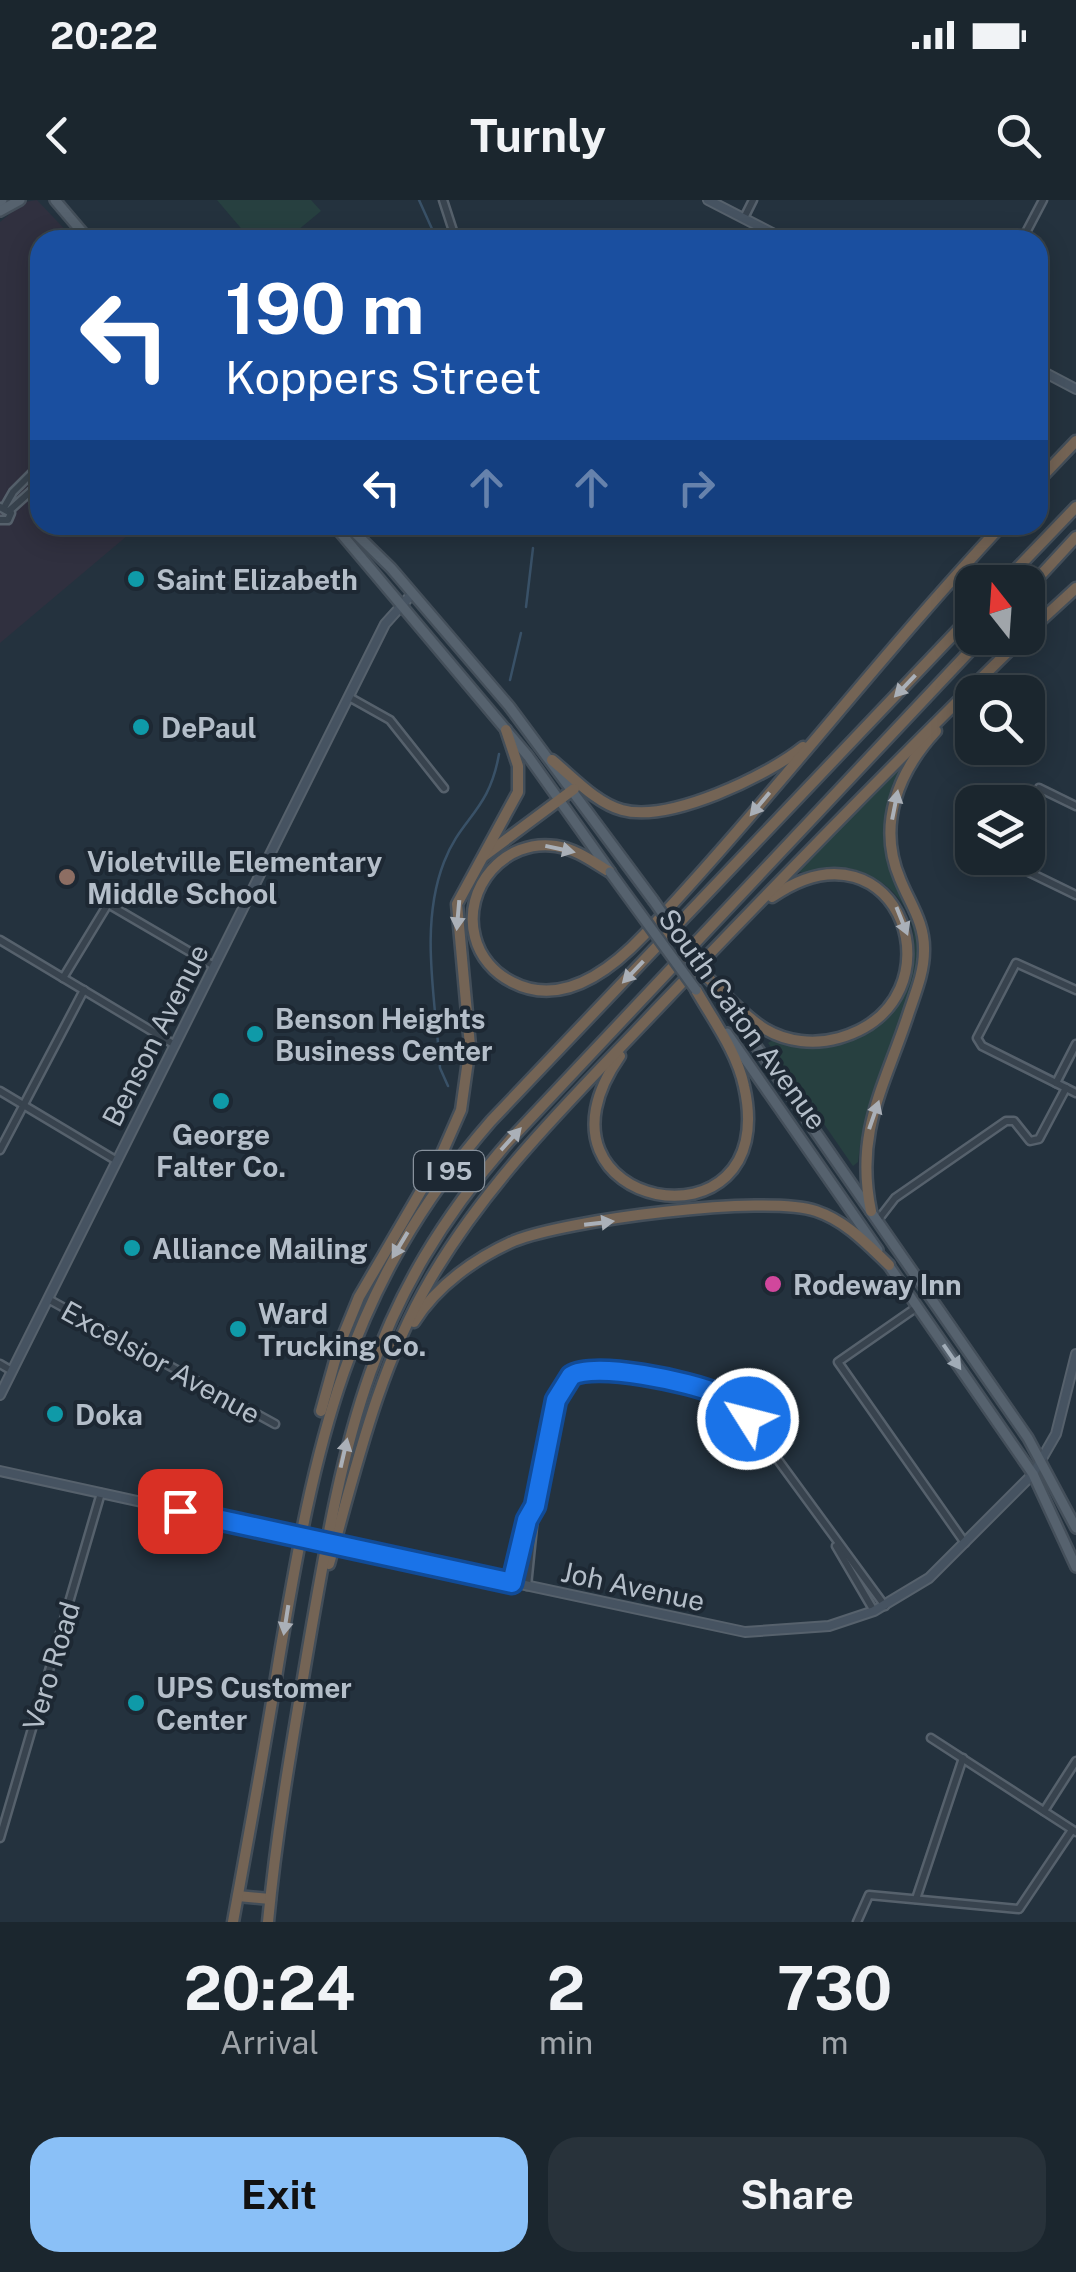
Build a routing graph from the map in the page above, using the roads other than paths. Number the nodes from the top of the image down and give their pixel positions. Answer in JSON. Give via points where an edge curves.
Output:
{"nodes":[{"id":1,"x":20,"y":200,"type":"edge"},
{"id":2,"x":55,"y":200,"type":"edge"},
{"id":3,"x":444,"y":200,"type":"edge"},
{"id":4,"x":708,"y":200,"type":"edge"},
{"id":5,"x":753,"y":200,"type":"edge"},
{"id":6,"x":1043,"y":200,"type":"edge"},
{"id":7,"x":2,"y":204,"type":"edge"},
{"id":8,"x":744,"y":218,"type":"junction"},
{"id":9,"x":80,"y":230,"type":"edge"},
{"id":10,"x":453,"y":230,"type":"edge"},
{"id":11,"x":767,"y":230,"type":"edge"},
{"id":12,"x":1027,"y":230,"type":"edge"},
{"id":13,"x":1048,"y":374,"type":"edge"},
{"id":14,"x":1076,"y":389,"type":"edge"},
{"id":15,"x":1076,"y":441,"type":"edge"},
{"id":16,"x":1048,"y":470,"type":"edge"},
{"id":17,"x":30,"y":475,"type":"edge"},
{"id":18,"x":30,"y":490,"type":"edge"},
{"id":19,"x":1076,"y":506,"type":"edge"},
{"id":20,"x":5,"y":508,"type":"edge"},
{"id":21,"x":0,"y":520,"type":"edge"},
{"id":22,"x":342,"y":535,"type":"edge"},
{"id":23,"x":356,"y":535,"type":"edge"},
{"id":24,"x":993,"y":535,"type":"edge"},
{"id":25,"x":1076,"y":537,"type":"edge"},
{"id":26,"x":1020,"y":565,"type":"edge"},
{"id":27,"x":1045,"y":571,"type":"edge"},
{"id":28,"x":1076,"y":588,"type":"edge"},
{"id":29,"x":412,"y":594,"type":"junction"},
{"id":30,"x":400,"y":605,"type":"junction"},
{"id":31,"x":1045,"y":617,"type":"edge"},
{"id":32,"x":955,"y":633,"type":"edge"},
{"id":33,"x":966,"y":655,"type":"edge"},
{"id":34,"x":1005,"y":655,"type":"edge"},
{"id":35,"x":1007,"y":655,"type":"edge"},
{"id":36,"x":349,"y":697,"type":"junction"},
{"id":37,"x":845,"y":703,"type":"junction"},
{"id":38,"x":506,"y":730,"type":"junction"},
{"id":39,"x":552,"y":760,"type":"junction"},
{"id":40,"x":444,"y":788,"type":"dead end"},
{"id":41,"x":574,"y":789,"type":"junction"},
{"id":42,"x":1045,"y":791,"type":"edge"},
{"id":43,"x":560,"y":799,"type":"junction"},
{"id":44,"x":1076,"y":806,"type":"edge"},
{"id":45,"x":475,"y":863,"type":"junction"},
{"id":46,"x":610,"y":872,"type":"junction"},
{"id":47,"x":1035,"y":875,"type":"edge"},
{"id":48,"x":1076,"y":895,"type":"edge"},
{"id":49,"x":736,"y":926,"type":"junction"},
{"id":50,"x":0,"y":940,"type":"edge"},
{"id":51,"x":214,"y":966,"type":"junction"},
{"id":52,"x":63,"y":978,"type":"junction"},
{"id":53,"x":708,"y":978,"type":"junction"},
{"id":54,"x":84,"y":990,"type":"junction"},
{"id":55,"x":696,"y":990,"type":"junction"},
{"id":56,"x":1076,"y":990,"type":"edge"},
{"id":57,"x":642,"y":1026,"type":"junction"},
{"id":58,"x":1076,"y":1044,"type":"edge"},
{"id":59,"x":175,"y":1045,"type":"junction"},
{"id":60,"x":1056,"y":1083,"type":"junction"},
{"id":61,"x":1066,"y":1088,"type":"junction"},
{"id":62,"x":0,"y":1091,"type":"edge"},
{"id":63,"x":1076,"y":1093,"type":"edge"},
{"id":64,"x":24,"y":1105,"type":"junction"},
{"id":65,"x":0,"y":1150,"type":"edge"},
{"id":66,"x":117,"y":1161,"type":"junction"},
{"id":67,"x":874,"y":1216,"type":"junction"},
{"id":68,"x":889,"y":1266,"type":"junction"},
{"id":69,"x":48,"y":1300,"type":"junction"},
{"id":70,"x":918,"y":1307,"type":"junction"},
{"id":71,"x":1076,"y":1354,"type":"edge"},
{"id":72,"x":0,"y":1364,"type":"edge"},
{"id":73,"x":12,"y":1371,"type":"junction"},
{"id":74,"x":388,"y":1371,"type":"junction"},
{"id":75,"x":0,"y":1395,"type":"edge"},
{"id":76,"x":275,"y":1424,"type":"dead end"},
{"id":77,"x":1043,"y":1462,"type":"junction"},
{"id":78,"x":0,"y":1471,"type":"edge"},
{"id":79,"x":1033,"y":1474,"type":"junction"},
{"id":80,"x":102,"y":1494,"type":"junction"},
{"id":81,"x":535,"y":1506,"type":"junction"},
{"id":82,"x":1076,"y":1528,"type":"edge"},
{"id":83,"x":965,"y":1544,"type":"junction"},
{"id":84,"x":836,"y":1545,"type":"junction"},
{"id":85,"x":296,"y":1559,"type":"junction"},
{"id":86,"x":1076,"y":1568,"type":"edge"},
{"id":87,"x":512,"y":1583,"type":"junction"},
{"id":88,"x":526,"y":1586,"type":"junction"},
{"id":89,"x":884,"y":1606,"type":"junction"},
{"id":90,"x":874,"y":1611,"type":"junction"},
{"id":91,"x":314,"y":1618,"type":"junction"},
{"id":92,"x":931,"y":1738,"type":"dead end"},
{"id":93,"x":963,"y":1758,"type":"junction"},
{"id":94,"x":1076,"y":1761,"type":"edge"},
{"id":95,"x":1044,"y":1811,"type":"junction"},
{"id":96,"x":1074,"y":1831,"type":"edge"},
{"id":97,"x":0,"y":1838,"type":"edge"},
{"id":98,"x":238,"y":1896,"type":"junction"},
{"id":99,"x":270,"y":1899,"type":"junction"},
{"id":100,"x":916,"y":1900,"type":"junction"},
{"id":101,"x":233,"y":1922,"type":"edge"},
{"id":102,"x":268,"y":1922,"type":"edge"},
{"id":103,"x":857,"y":1922,"type":"edge"}],
"edges":[{"from":1,"to":7,"type":"main road"},
{"from":2,"to":9,"type":"main road"},
{"from":3,"to":10,"type":"street"},
{"from":4,"to":8,"type":"street"},
{"from":5,"to":8,"type":"street"},
{"from":6,"to":12,"type":"street"},
{"from":8,"to":11,"type":"street"},
{"from":13,"to":14,"type":"street"},
{"from":15,"to":16,"type":"highway"},
{"from":17,"to":20,"type":"street"},
{"from":18,"to":20,"type":"street"},
{"from":19,"to":26,"type":"highway"},
{"from":20,"to":21,"type":"street","via":[[10,518]]},
{"from":22,"to":30,"type":"main road","name":"South Caton Avenue"},
{"from":23,"to":29,"type":"main road","name":"South Caton Avenue"},
{"from":24,"to":37,"type":"highway"},
{"from":25,"to":27,"type":"highway"},
{"from":28,"to":31,"type":"highway"},
{"from":29,"to":30,"type":"street","name":"Benson Avenue"},
{"from":29,"to":39,"type":"main road","name":"South Caton Avenue"},
{"from":30,"to":36,"type":"street","name":"Benson Avenue"},
{"from":30,"to":38,"type":"main road","name":"South Caton Avenue"},
{"from":32,"to":85,"type":"highway","number":"I 95","one_way":true,"via":[[499,1112],[435,1191],[393,1256],[348,1350],[321,1434]]},
{"from":91,"to":33,"type":"highway","number":"I 95","one_way":true,"via":[[355,1408],[391,1317],[441,1228],[510,1140]]},
{"from":34,"to":49,"type":"highway"},
{"from":67,"to":35,"type":"highway","one_way":true,"via":[[864,1151],[924,952],[920,919],[894,861],[892,806],[908,765]]},
{"from":36,"to":40,"type":"street","via":[[390,720]]},
{"from":36,"to":51,"type":"street","name":"Benson Avenue"},
{"from":37,"to":39,"type":"highway","via":[[773,768],[663,810],[611,806]]},
{"from":37,"to":46,"type":"highway","one_way":true,"via":[[610,968],[581,984],[534,990],[506,980],[488,962],[474,934],[473,909],[482,882],[502,860],[524,849],[558,846]]},
{"from":38,"to":43,"type":"main road","name":"South Caton Avenue"},
{"from":38,"to":45,"type":"highway","via":[[518,792]]},
{"from":39,"to":41,"type":"main road","name":"South Caton Avenue"},
{"from":41,"to":43,"type":"highway"},
{"from":41,"to":53,"type":"main road","name":"South Caton Avenue","bridge":true},
{"from":42,"to":44,"type":"street"},
{"from":43,"to":45,"type":"highway"},
{"from":43,"to":46,"type":"main road","name":"South Caton Avenue"},
{"from":45,"to":85,"type":"highway","one_way":true,"via":[[455,919],[470,1046],[461,1110],[370,1272],[339,1346],[316,1432]]},
{"from":46,"to":55,"type":"main road","name":"South Caton Avenue","bridge":true},
{"from":47,"to":48,"type":"street"},
{"from":49,"to":53,"type":"highway","one_way":true,"via":[[799,880],[830,873],[860,878],[887,894],[904,920],[904,978],[865,1027],[815,1042],[765,1029]]},
{"from":49,"to":57,"type":"highway"},
{"from":50,"to":52,"type":"street"},
{"from":51,"to":52,"type":"street","via":[[108,904]]},
{"from":51,"to":59,"type":"street","name":"Benson Avenue"},
{"from":52,"to":54,"type":"street"},
{"from":53,"to":67,"type":"main road","name":"South Caton Avenue"},
{"from":54,"to":59,"type":"street"},
{"from":54,"to":64,"type":"street"},
{"from":55,"to":57,"type":"highway","via":[[737,1064],[748,1117],[739,1156],[704,1192],[666,1198],[636,1190],[601,1152],[599,1099]]},
{"from":55,"to":68,"type":"main road","name":"South Caton Avenue"},
{"from":56,"to":60,"type":"street","via":[[1016,963],[978,1042]]},
{"from":57,"to":74,"type":"highway","via":[[483,1200],[430,1281]]},
{"from":58,"to":60,"type":"street"},
{"from":59,"to":66,"type":"street","name":"Benson Avenue"},
{"from":60,"to":61,"type":"street"},
{"from":61,"to":63,"type":"street"},
{"from":61,"to":67,"type":"street","via":[[1035,1141],[1006,1120]]},
{"from":62,"to":64,"type":"street"},
{"from":64,"to":65,"type":"street"},
{"from":64,"to":66,"type":"street"},
{"from":66,"to":69,"type":"street","name":"Benson Avenue"},
{"from":67,"to":77,"type":"main road","name":"South Caton Avenue"},
{"from":68,"to":70,"type":"main road","name":"South Caton Avenue"},
{"from":74,"to":68,"type":"highway","one_way":true,"via":[[419,1314],[451,1280],[504,1246],[561,1228],[752,1204],[795,1206],[838,1221]]},
{"from":69,"to":73,"type":"street","name":"Benson Avenue"},
{"from":69,"to":76,"type":"street","name":"Excelsior Avenue"},
{"from":70,"to":79,"type":"main road","name":"South Caton Avenue","one_way":true},
{"from":70,"to":83,"type":"street","via":[[838,1362]]},
{"from":71,"to":77,"type":"street","name":"Joh Avenue"},
{"from":72,"to":73,"type":"street"},
{"from":73,"to":75,"type":"street","name":"Benson Avenue"},
{"from":74,"to":91,"type":"highway"},
{"from":77,"to":79,"type":"street","name":"Joh Avenue"},
{"from":77,"to":82,"type":"main road","name":"South Caton Avenue"},
{"from":78,"to":80,"type":"street","name":"Joh Avenue"},
{"from":79,"to":83,"type":"street","name":"Joh Avenue"},
{"from":79,"to":86,"type":"main road","name":"South Caton Avenue"},
{"from":80,"to":87,"type":"street","name":"Joh Avenue","bridge":true},
{"from":80,"to":97,"type":"street","name":"Vero Road"},
{"from":81,"to":84,"type":"street","via":[[560,1390],[589,1368],[721,1395],[748,1419]]},
{"from":81,"to":87,"type":"street"},
{"from":81,"to":88,"type":"street"},
{"from":83,"to":89,"type":"street","name":"Joh Avenue","via":[[929,1578]]},
{"from":84,"to":89,"type":"street"},
{"from":84,"to":90,"type":"street"},
{"from":85,"to":98,"type":"highway","number":"I 95","one_way":true},
{"from":87,"to":88,"type":"street","name":"Joh Avenue"},
{"from":88,"to":90,"type":"street","name":"Joh Avenue","via":[[745,1632],[805,1631]]},
{"from":89,"to":90,"type":"street","name":"Joh Avenue"},
{"from":91,"to":99,"type":"highway","number":"I 95"},
{"from":92,"to":93,"type":"street"},
{"from":93,"to":95,"type":"street"},
{"from":93,"to":100,"type":"street"},
{"from":94,"to":95,"type":"street"},
{"from":95,"to":96,"type":"street"},
{"from":96,"to":100,"type":"street","via":[[1020,1909]]},
{"from":98,"to":99,"type":"highway"},
{"from":98,"to":101,"type":"highway","number":"I 95"},
{"from":99,"to":102,"type":"highway","number":"I 95"},
{"from":100,"to":103,"type":"street","via":[[869,1895]]}]}
